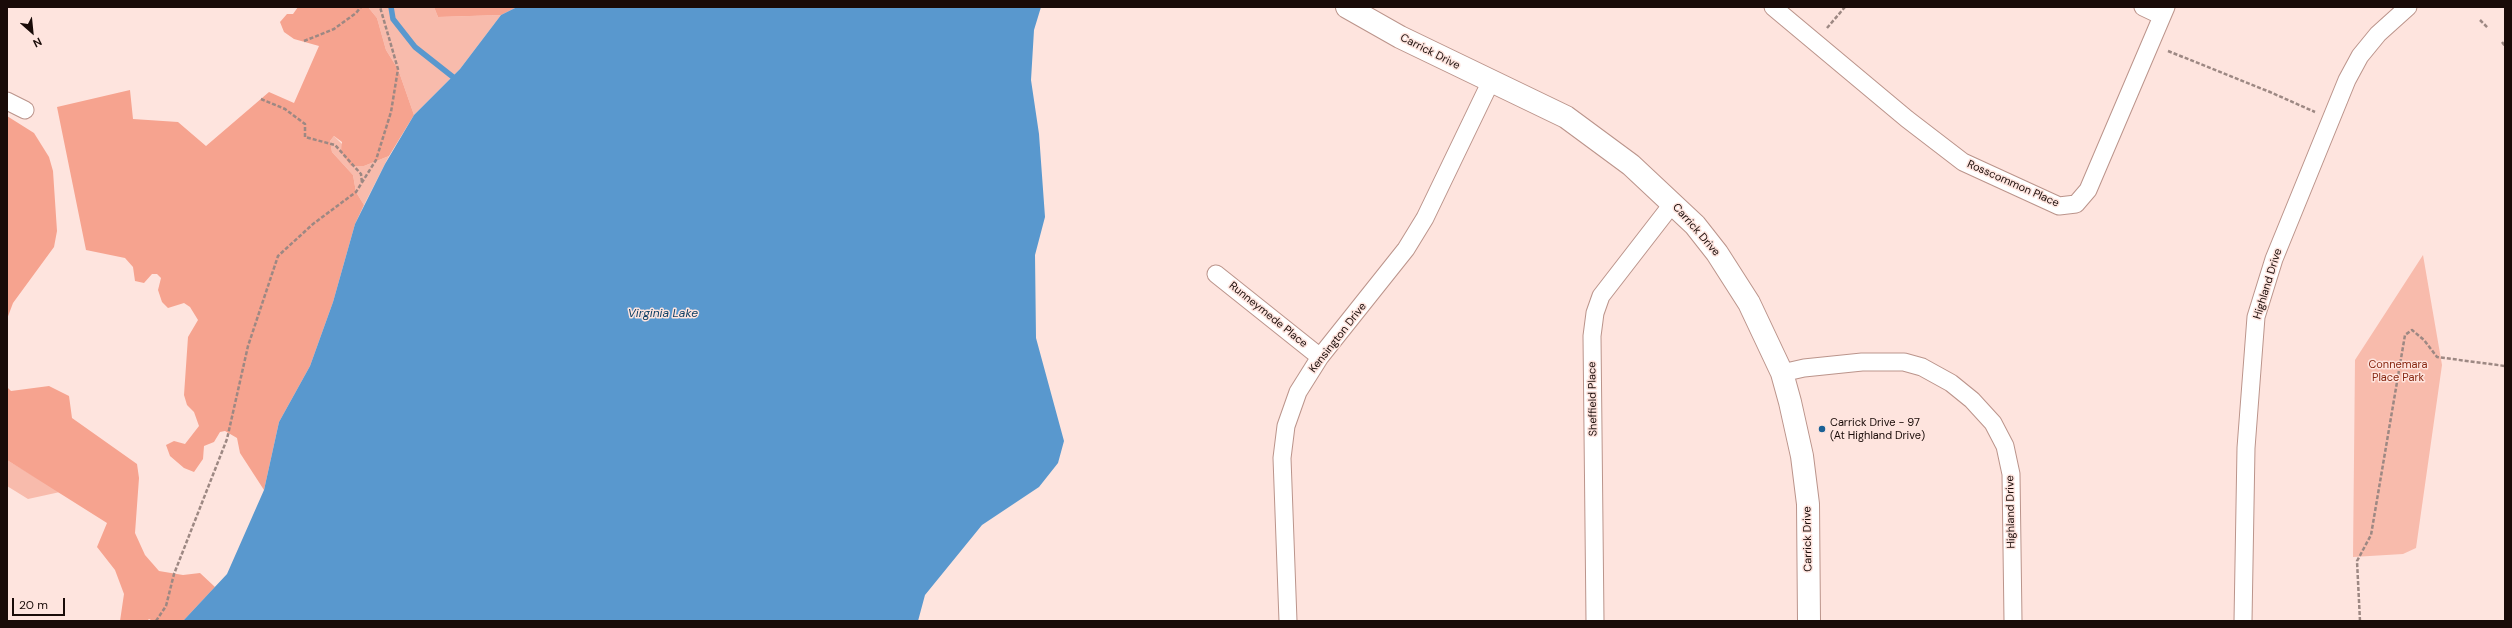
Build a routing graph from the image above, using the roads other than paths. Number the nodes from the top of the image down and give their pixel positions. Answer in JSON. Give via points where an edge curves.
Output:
{"nodes":[{"id":1,"x":1347,"y":7,"type":"edge"},
{"id":2,"x":1774,"y":7,"type":"edge"},
{"id":3,"x":2143,"y":7,"type":"edge"},
{"id":4,"x":2408,"y":7,"type":"edge"},
{"id":5,"x":2164,"y":12,"type":"edge"},
{"id":6,"x":1490,"y":82,"type":"junction"},
{"id":7,"x":7,"y":101,"type":"edge"},
{"id":8,"x":25,"y":110,"type":"dead end"},
{"id":9,"x":1673,"y":203,"type":"junction"},
{"id":10,"x":1216,"y":274,"type":"dead end"},
{"id":11,"x":1320,"y":357,"type":"junction"},
{"id":12,"x":1782,"y":373,"type":"junction"},
{"id":13,"x":1288,"y":621,"type":"edge"},
{"id":14,"x":1595,"y":621,"type":"edge"},
{"id":15,"x":1809,"y":621,"type":"edge"},
{"id":16,"x":2013,"y":621,"type":"edge"},
{"id":17,"x":2243,"y":621,"type":"edge"}],
"edges":[{"from":1,"to":6,"type":"street","name":"Carrick Drive"},
{"from":2,"to":5,"type":"street","name":"Rosscommon Place","via":[[1907,119],[1963,162],[2059,206],[2076,204],[2088,190]]},
{"from":3,"to":5,"type":"street"},
{"from":4,"to":17,"type":"street","name":"Highland Drive","via":[[2378,34],[2360,56],[2347,80],[2274,260],[2260,303],[2250,367]]},
{"from":6,"to":9,"type":"street","name":"Carrick Drive","via":[[1566,117],[1631,165]]},
{"from":6,"to":11,"type":"street","name":"Kensington Drive","via":[[1425,218],[1406,249]]},
{"from":7,"to":8,"type":"street"},
{"from":9,"to":12,"type":"street","name":"Carrick Drive","via":[[1695,225],[1731,274]]},
{"from":9,"to":14,"type":"street","name":"Sheffield Place","via":[[1601,296],[1595,314],[1592,336]]},
{"from":10,"to":11,"type":"street","name":"Runneymede Place"},
{"from":11,"to":13,"type":"street","name":"Kensington Drive","via":[[1298,392],[1286,426],[1282,458]]},
{"from":12,"to":15,"type":"street","name":"Carrick Drive","via":[[1802,456],[1808,504]]},
{"from":12,"to":16,"type":"street","name":"Highland Drive","via":[[1862,362],[1904,362],[1928,370],[1951,383],[1972,400],[1993,423],[2005,446],[2011,474]]}]}
